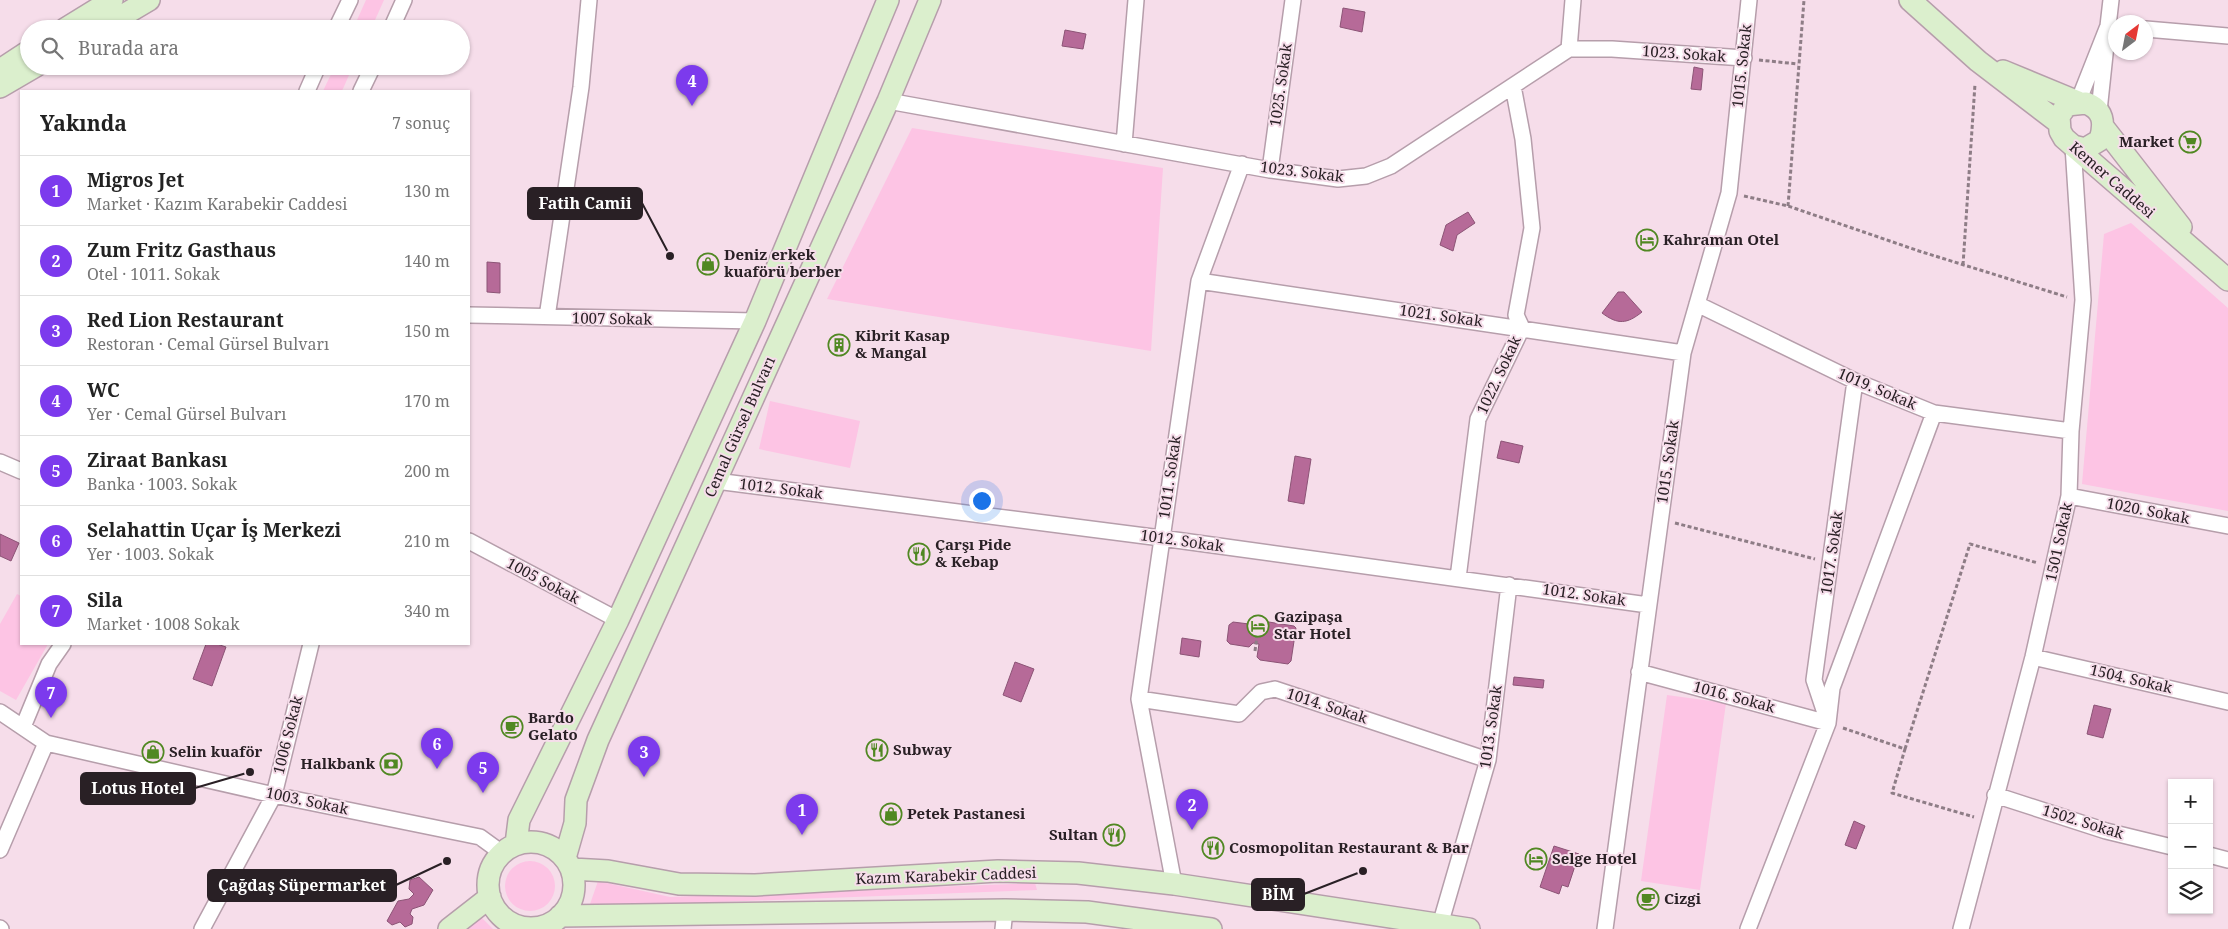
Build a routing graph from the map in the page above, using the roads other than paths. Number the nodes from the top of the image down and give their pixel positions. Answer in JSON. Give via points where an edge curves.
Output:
{"nodes":[{"id":1,"x":112,"y":0,"type":"edge"},
{"id":2,"x":150,"y":0,"type":"edge"},
{"id":3,"x":350,"y":0,"type":"edge"},
{"id":4,"x":404,"y":0,"type":"edge"},
{"id":5,"x":589,"y":0,"type":"edge"},
{"id":6,"x":888,"y":0,"type":"edge"},
{"id":7,"x":930,"y":0,"type":"edge"},
{"id":8,"x":1136,"y":0,"type":"edge"},
{"id":9,"x":1292,"y":0,"type":"edge"},
{"id":10,"x":1573,"y":0,"type":"edge"},
{"id":11,"x":1749,"y":0,"type":"edge"},
{"id":12,"x":1910,"y":0,"type":"edge"},
{"id":13,"x":2112,"y":0,"type":"edge"},
{"id":14,"x":2112,"y":15,"type":"edge"},
{"id":15,"x":80,"y":20,"type":"edge"},
{"id":16,"x":116,"y":20,"type":"edge"},
{"id":17,"x":340,"y":20,"type":"edge"},
{"id":18,"x":395,"y":20,"type":"edge"},
{"id":19,"x":2153,"y":30,"type":"edge"},
{"id":20,"x":2108,"y":36,"type":"edge"},
{"id":21,"x":2228,"y":36,"type":"edge"},
{"id":22,"x":1570,"y":49,"type":"junction"},
{"id":23,"x":20,"y":58,"type":"edge"},
{"id":24,"x":1744,"y":58,"type":"junction"},
{"id":25,"x":2108,"y":60,"type":"edge"},
{"id":26,"x":1978,"y":61,"type":"junction"},
{"id":27,"x":0,"y":70,"type":"edge"},
{"id":28,"x":21,"y":75,"type":"edge"},
{"id":29,"x":314,"y":75,"type":"edge"},
{"id":30,"x":368,"y":75,"type":"edge"},
{"id":31,"x":1513,"y":86,"type":"junction"},
{"id":32,"x":0,"y":87,"type":"edge"},
{"id":33,"x":307,"y":90,"type":"edge"},
{"id":34,"x":361,"y":90,"type":"edge"},
{"id":35,"x":888,"y":101,"type":"junction"},
{"id":36,"x":2078,"y":102,"type":"junction"},
{"id":37,"x":2102,"y":120,"type":"junction"},
{"id":38,"x":2059,"y":123,"type":"junction"},
{"id":39,"x":1124,"y":144,"type":"junction"},
{"id":40,"x":2073,"y":146,"type":"junction"},
{"id":41,"x":1242,"y":164,"type":"junction"},
{"id":42,"x":1270,"y":170,"type":"junction"},
{"id":43,"x":2210,"y":265,"type":"junction"},
{"id":44,"x":2228,"y":280,"type":"edge"},
{"id":45,"x":1199,"y":281,"type":"junction"},
{"id":46,"x":1697,"y":304,"type":"junction"},
{"id":47,"x":470,"y":315,"type":"edge"},
{"id":48,"x":547,"y":317,"type":"junction"},
{"id":49,"x":754,"y":321,"type":"junction"},
{"id":50,"x":1522,"y":328,"type":"junction"},
{"id":51,"x":1683,"y":353,"type":"junction"},
{"id":52,"x":1856,"y":381,"type":"junction"},
{"id":53,"x":1934,"y":413,"type":"junction"},
{"id":54,"x":2071,"y":431,"type":"junction"},
{"id":55,"x":0,"y":462,"type":"edge"},
{"id":56,"x":20,"y":471,"type":"edge"},
{"id":57,"x":716,"y":481,"type":"junction"},
{"id":58,"x":2069,"y":496,"type":"junction"},
{"id":59,"x":2228,"y":526,"type":"edge"},
{"id":60,"x":1161,"y":538,"type":"junction"},
{"id":61,"x":470,"y":542,"type":"edge"},
{"id":62,"x":1458,"y":578,"type":"junction"},
{"id":63,"x":1509,"y":585,"type":"junction"},
{"id":64,"x":1648,"y":605,"type":"junction"},
{"id":65,"x":618,"y":620,"type":"junction"},
{"id":66,"x":62,"y":645,"type":"edge"},
{"id":67,"x":311,"y":645,"type":"edge"},
{"id":68,"x":2033,"y":657,"type":"junction"},
{"id":69,"x":1639,"y":672,"type":"junction"},
{"id":70,"x":1139,"y":699,"type":"junction"},
{"id":71,"x":2228,"y":702,"type":"edge"},
{"id":72,"x":0,"y":712,"type":"edge"},
{"id":73,"x":1828,"y":722,"type":"junction"},
{"id":74,"x":23,"y":726,"type":"junction"},
{"id":75,"x":46,"y":743,"type":"junction"},
{"id":76,"x":1488,"y":760,"type":"junction"},
{"id":77,"x":274,"y":794,"type":"junction"},
{"id":78,"x":1995,"y":795,"type":"junction"},
{"id":79,"x":2168,"y":846,"type":"edge"},
{"id":80,"x":509,"y":848,"type":"junction"},
{"id":81,"x":0,"y":850,"type":"edge"},
{"id":82,"x":2213,"y":856,"type":"edge"},
{"id":83,"x":2228,"y":860,"type":"edge"},
{"id":84,"x":568,"y":864,"type":"junction"},
{"id":85,"x":1174,"y":884,"type":"junction"},
{"id":86,"x":490,"y":897,"type":"junction"},
{"id":87,"x":560,"y":916,"type":"junction"},
{"id":88,"x":1004,"y":920,"type":"edge"},
{"id":89,"x":746,"y":922,"type":"edge"},
{"id":90,"x":1440,"y":925,"type":"junction"},
{"id":91,"x":1167,"y":926,"type":"edge"},
{"id":92,"x":520,"y":928,"type":"edge"},
{"id":93,"x":202,"y":929,"type":"edge"},
{"id":94,"x":449,"y":929,"type":"edge"},
{"id":95,"x":1211,"y":929,"type":"edge"},
{"id":96,"x":1468,"y":929,"type":"edge"},
{"id":97,"x":1605,"y":929,"type":"edge"},
{"id":98,"x":1748,"y":929,"type":"edge"},
{"id":99,"x":1961,"y":929,"type":"edge"}],
"edges":[{"from":1,"to":15,"type":"main road"},
{"from":2,"to":16,"type":"main road"},
{"from":3,"to":17,"type":"street"},
{"from":4,"to":18,"type":"street"},
{"from":5,"to":48,"type":"street","via":[[581,87]]},
{"from":6,"to":49,"type":"main road","name":"Cemal Gürsel Bulvarı"},
{"from":7,"to":35,"type":"main road","name":"Cemal Gürsel Bulvarı"},
{"from":8,"to":39,"type":"street"},
{"from":9,"to":42,"type":"street","name":"1025. Sokak"},
{"from":10,"to":22,"type":"street"},
{"from":11,"to":24,"type":"street","name":"1015. Sokak"},
{"from":12,"to":26,"type":"main road","name":"Kemer Caddesi"},
{"from":13,"to":14,"type":"street"},
{"from":19,"to":21,"type":"street"},
{"from":20,"to":36,"type":"street"},
{"from":22,"to":24,"type":"street","name":"1023. Sokak"},
{"from":22,"to":31,"type":"street","name":"1023. Sokak"},
{"from":23,"to":27,"type":"main road"},
{"from":24,"to":46,"type":"street","name":"1015. Sokak","via":[[1729,193]]},
{"from":25,"to":37,"type":"street"},
{"from":26,"to":36,"type":"main road"},
{"from":26,"to":38,"type":"main road","name":"Kemer Caddesi"},
{"from":28,"to":32,"type":"main road"},
{"from":29,"to":33,"type":"street"},
{"from":30,"to":34,"type":"street"},
{"from":31,"to":42,"type":"street","name":"1023. Sokak","via":[[1391,166],[1366,176],[1338,179]]},
{"from":31,"to":50,"type":"street","name":"1022. Sokak","via":[[1523,139],[1532,228],[1516,315]]},
{"from":35,"to":39,"type":"street","name":"1023. Sokak"},
{"from":35,"to":57,"type":"main road","name":"Cemal Gürsel Bulvarı"},
{"from":36,"to":37,"type":"main road","via":[[2086,103]]},
{"from":36,"to":38,"type":"main road","via":[[2067,105],[2059,116]]},
{"from":37,"to":40,"type":"main road","via":[[2100,140],[2085,149]]},
{"from":37,"to":43,"type":"main road"},
{"from":38,"to":40,"type":"main road","name":"Kemer Caddesi","via":[[2064,138]]},
{"from":39,"to":41,"type":"street","name":"1023. Sokak"},
{"from":40,"to":43,"type":"main road","name":"Kemer Caddesi"},
{"from":40,"to":54,"type":"street","name":"1501 Sokak","via":[[2084,300]]},
{"from":41,"to":42,"type":"street","name":"1023. Sokak"},
{"from":41,"to":45,"type":"street","name":"1011. Sokak"},
{"from":43,"to":44,"type":"main road","name":"Kemer Caddesi"},
{"from":45,"to":50,"type":"street","name":"1021. Sokak"},
{"from":45,"to":60,"type":"street","name":"1011. Sokak"},
{"from":46,"to":51,"type":"street","name":"1015. Sokak"},
{"from":46,"to":52,"type":"street","name":"1019. Sokak"},
{"from":47,"to":48,"type":"street","name":"1007 Sokak"},
{"from":48,"to":49,"type":"street","name":"1007 Sokak"},
{"from":49,"to":65,"type":"main road","name":"Cemal Gürsel Bulvarı"},
{"from":50,"to":51,"type":"street","name":"1021. Sokak"},
{"from":50,"to":62,"type":"street","name":"1022. Sokak","via":[[1478,419]]},
{"from":51,"to":64,"type":"street","name":"1015. Sokak"},
{"from":52,"to":53,"type":"street","name":"1019. Sokak"},
{"from":52,"to":73,"type":"street","name":"1017. Sokak","via":[[1814,680]]},
{"from":53,"to":54,"type":"street","name":"1019. Sokak"},
{"from":53,"to":73,"type":"street","via":[[1832,688]]},
{"from":54,"to":58,"type":"street","name":"1501 Sokak"},
{"from":55,"to":56,"type":"street"},
{"from":57,"to":60,"type":"street","name":"1012. Sokak"},
{"from":57,"to":84,"type":"main road","name":"Cemal Gürsel Bulvarı","via":[[598,740],[576,800]]},
{"from":58,"to":59,"type":"street","name":"1020. Sokak"},
{"from":58,"to":68,"type":"street","name":"1501 Sokak"},
{"from":60,"to":62,"type":"street","name":"1012. Sokak"},
{"from":60,"to":70,"type":"street","name":"1011. Sokak"},
{"from":61,"to":65,"type":"street","name":"1005 Sokak"},
{"from":62,"to":63,"type":"street","name":"1012. Sokak"},
{"from":63,"to":64,"type":"street","name":"1012. Sokak"},
{"from":63,"to":76,"type":"street","name":"1013. Sokak"},
{"from":64,"to":69,"type":"street","name":"1015. Sokak"},
{"from":65,"to":80,"type":"main road","name":"Cemal Gürsel Bulvarı","via":[[519,820]]},
{"from":66,"to":74,"type":"street","via":[[49,664]]},
{"from":67,"to":77,"type":"street","name":"1006 Sokak"},
{"from":68,"to":71,"type":"street","name":"1504. Sokak"},
{"from":68,"to":78,"type":"street","name":"1501 Sokak"},
{"from":69,"to":73,"type":"street","name":"1016. Sokak"},
{"from":69,"to":97,"type":"street","name":"1015. Sokak"},
{"from":70,"to":76,"type":"street","name":"1014. Sokak","via":[[1239,714],[1261,692],[1275,689]]},
{"from":70,"to":85,"type":"street","name":"1011. Sokak"},
{"from":72,"to":74,"type":"street","name":"1003. Sokak"},
{"from":73,"to":98,"type":"street"},
{"from":74,"to":75,"type":"street","name":"1003. Sokak"},
{"from":75,"to":77,"type":"street","name":"1003. Sokak"},
{"from":75,"to":81,"type":"street"},
{"from":76,"to":90,"type":"street","name":"1013. Sokak"},
{"from":77,"to":80,"type":"street","name":"1003. Sokak","via":[[480,837]]},
{"from":77,"to":93,"type":"street","name":"1006 Sokak"},
{"from":78,"to":79,"type":"street","name":"1502. Sokak","via":[[2106,831]]},
{"from":78,"to":99,"type":"street","name":"1501 Sokak"},
{"from":80,"to":84,"type":"main road","via":[[536,842],[547,844]]},
{"from":80,"to":86,"type":"main road","via":[[490,872]]},
{"from":82,"to":83,"type":"street"},
{"from":84,"to":85,"type":"main road","name":"Kazım Karabekir Caddesi","via":[[679,884],[755,885],[998,871],[1078,873]]},
{"from":84,"to":87,"type":"main road","via":[[574,878],[573,897]]},
{"from":85,"to":90,"type":"main road","name":"Kazım Karabekir Caddesi"},
{"from":86,"to":92,"type":"main road","via":[[503,917]]},
{"from":86,"to":94,"type":"main road"},
{"from":87,"to":89,"type":"main road"},
{"from":87,"to":92,"type":"main road","via":[[542,927]]},
{"from":88,"to":89,"type":"main road"},
{"from":88,"to":91,"type":"main road","via":[[1087,912]]},
{"from":90,"to":96,"type":"main road","name":"Kazım Karabekir Caddesi"},
{"from":91,"to":95,"type":"main road"}]}
